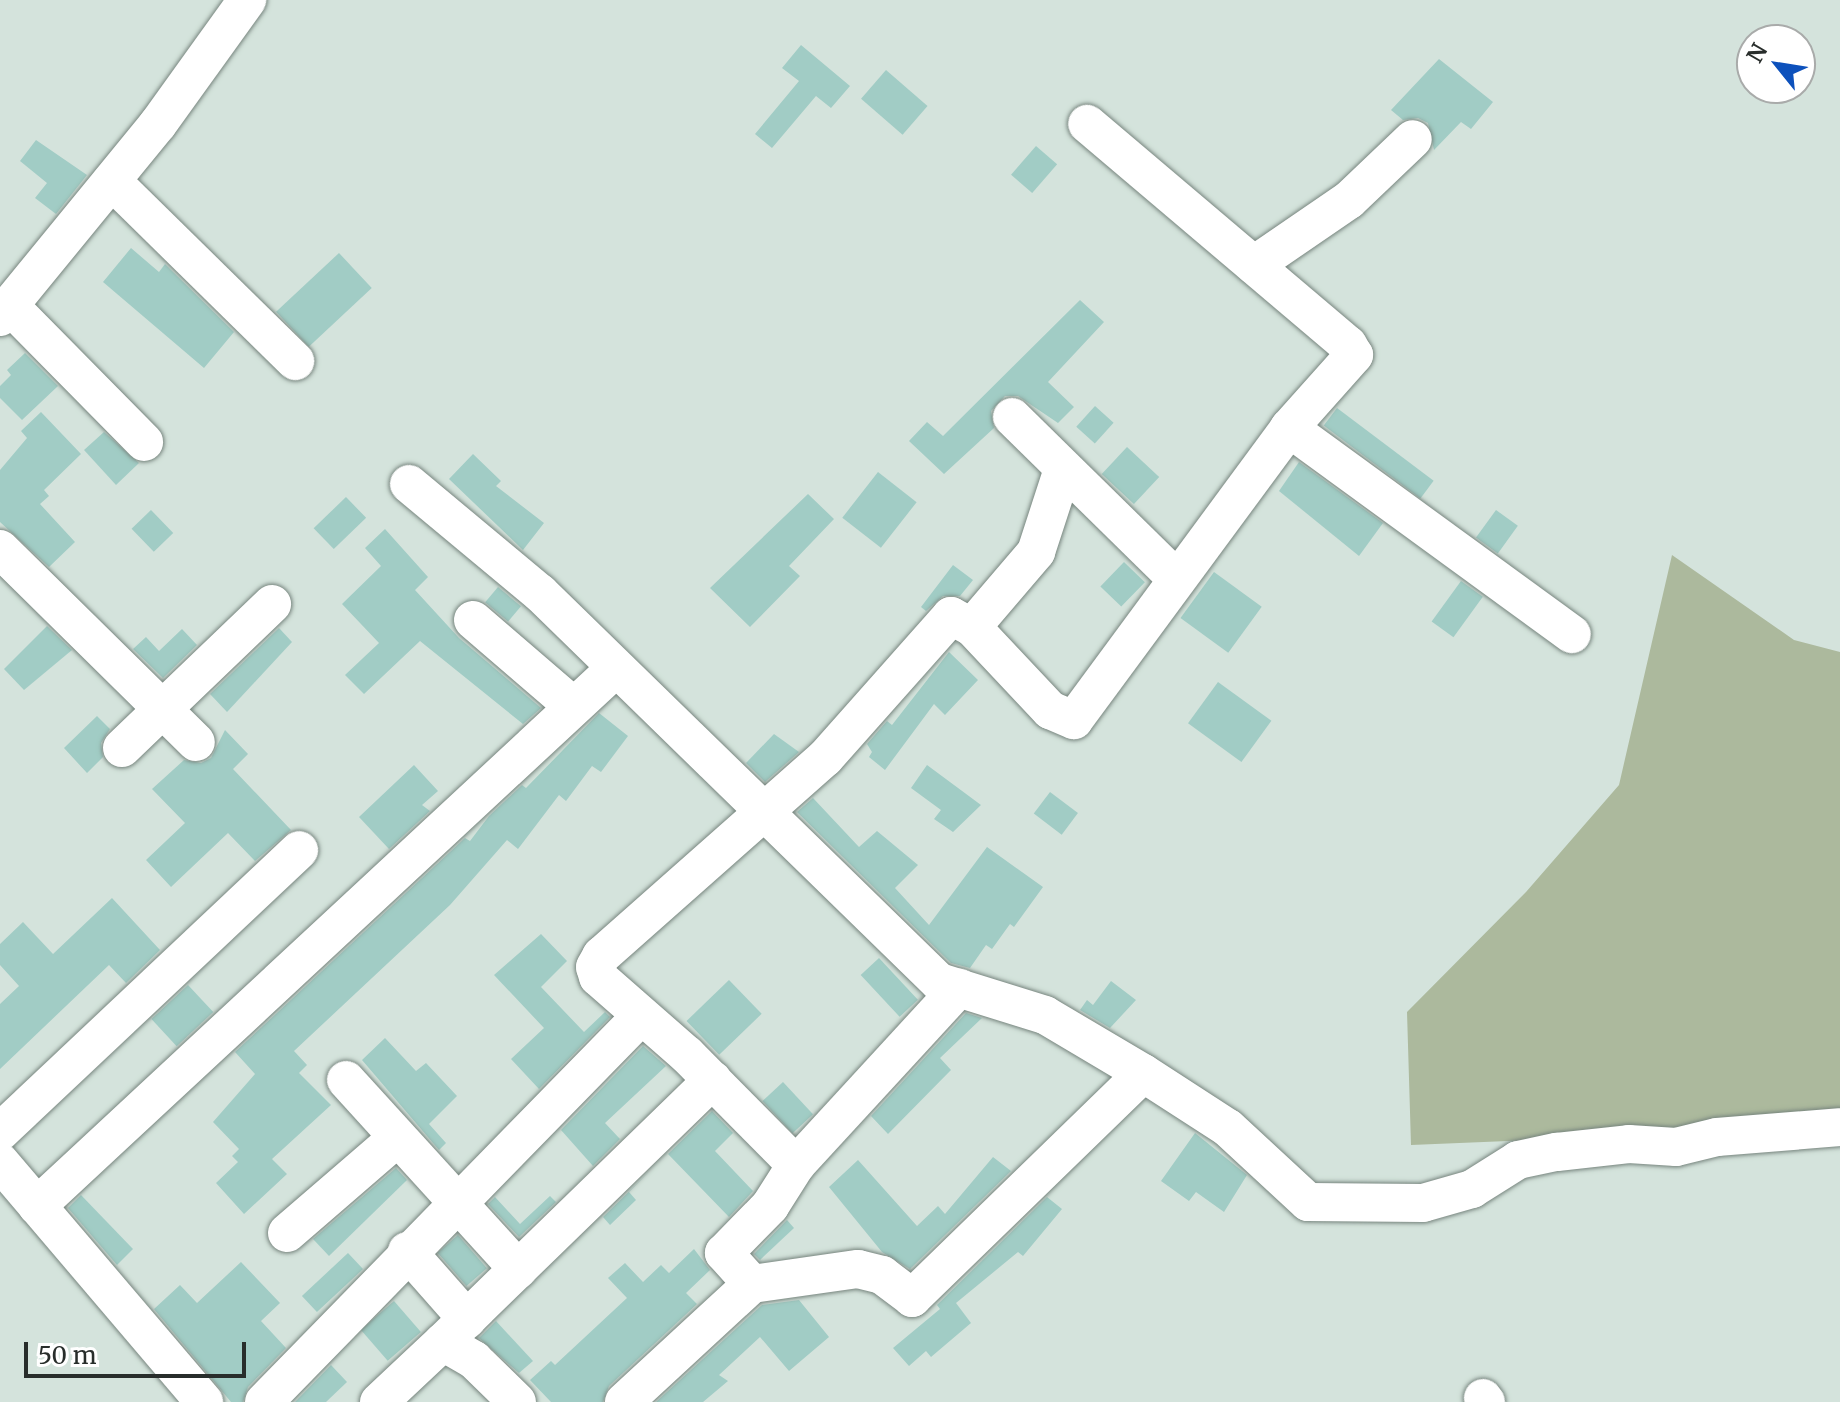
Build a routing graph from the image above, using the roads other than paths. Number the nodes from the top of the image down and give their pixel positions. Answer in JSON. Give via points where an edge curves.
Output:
{"nodes":[{"id":1,"x":247,"y":0,"type":"edge"},
{"id":2,"x":1087,"y":124,"type":"dead end"},
{"id":3,"x":1413,"y":139,"type":"dead end"},
{"id":4,"x":112,"y":181,"type":"junction"},
{"id":5,"x":1254,"y":265,"type":"junction"},
{"id":6,"x":5,"y":312,"type":"edge"},
{"id":7,"x":295,"y":361,"type":"dead end"},
{"id":8,"x":1012,"y":417,"type":"dead end"},
{"id":9,"x":1289,"y":428,"type":"junction"},
{"id":10,"x":144,"y":442,"type":"dead end"},
{"id":11,"x":1063,"y":469,"type":"junction"},
{"id":12,"x":409,"y":484,"type":"dead end"},
{"id":13,"x":0,"y":549,"type":"edge"},
{"id":14,"x":1177,"y":579,"type":"junction"},
{"id":15,"x":272,"y":604,"type":"dead end"},
{"id":16,"x":473,"y":620,"type":"dead end"},
{"id":17,"x":972,"y":627,"type":"junction"},
{"id":18,"x":1572,"y":634,"type":"dead end"},
{"id":19,"x":616,"y":668,"type":"junction"},
{"id":20,"x":574,"y":707,"type":"junction"},
{"id":21,"x":162,"y":709,"type":"junction"},
{"id":22,"x":196,"y":742,"type":"dead end"},
{"id":23,"x":122,"y":748,"type":"dead end"},
{"id":24,"x":765,"y":815,"type":"junction"},
{"id":25,"x":299,"y":850,"type":"dead end"},
{"id":26,"x":959,"y":988,"type":"junction"},
{"id":27,"x":641,"y":1016,"type":"junction"},
{"id":28,"x":1143,"y":1073,"type":"junction"},
{"id":29,"x":346,"y":1080,"type":"dead end"},
{"id":30,"x":712,"y":1080,"type":"junction"},
{"id":31,"x":1840,"y":1127,"type":"edge"},
{"id":32,"x":0,"y":1132,"type":"edge"},
{"id":33,"x":396,"y":1139,"type":"junction"},
{"id":34,"x":0,"y":1162,"type":"edge"},
{"id":35,"x":796,"y":1165,"type":"junction"},
{"id":36,"x":455,"y":1202,"type":"junction"},
{"id":37,"x":37,"y":1206,"type":"junction"},
{"id":38,"x":287,"y":1233,"type":"dead end"},
{"id":39,"x":407,"y":1251,"type":"junction"},
{"id":40,"x":518,"y":1269,"type":"junction"},
{"id":41,"x":752,"y":1284,"type":"junction"},
{"id":42,"x":455,"y":1330,"type":"junction"},
{"id":43,"x":204,"y":1402,"type":"edge"},
{"id":44,"x":264,"y":1402,"type":"edge"},
{"id":45,"x":379,"y":1402,"type":"edge"},
{"id":46,"x":517,"y":1402,"type":"edge"},
{"id":47,"x":624,"y":1402,"type":"edge"}],
"edges":[{"from":1,"to":4,"type":"street"},
{"from":2,"to":5,"type":"street"},
{"from":3,"to":5,"type":"street","via":[[1349,200]]},
{"from":4,"to":6,"type":"street"},
{"from":4,"to":7,"type":"street"},
{"from":5,"to":9,"type":"street","via":[[1354,355]]},
{"from":6,"to":10,"type":"street"},
{"from":8,"to":11,"type":"street"},
{"from":9,"to":14,"type":"street"},
{"from":9,"to":18,"type":"street"},
{"from":11,"to":14,"type":"street"},
{"from":11,"to":17,"type":"street","via":[[1036,552]]},
{"from":12,"to":19,"type":"street","via":[[540,593]]},
{"from":13,"to":21,"type":"street"},
{"from":14,"to":17,"type":"street","via":[[1074,720],[1050,710]]},
{"from":15,"to":21,"type":"street"},
{"from":16,"to":20,"type":"street"},
{"from":17,"to":24,"type":"street","via":[[951,616],[825,758]]},
{"from":19,"to":20,"type":"street"},
{"from":19,"to":24,"type":"street"},
{"from":20,"to":37,"type":"street"},
{"from":21,"to":22,"type":"street"},
{"from":21,"to":23,"type":"street"},
{"from":24,"to":26,"type":"street","via":[[939,982]]},
{"from":24,"to":27,"type":"street","via":[[601,956],[595,967],[598,977]]},
{"from":25,"to":32,"type":"street"},
{"from":26,"to":28,"type":"street","via":[[1045,1015]]},
{"from":26,"to":35,"type":"street"},
{"from":27,"to":30,"type":"street"},
{"from":27,"to":36,"type":"street"},
{"from":28,"to":31,"type":"street","via":[[1228,1128],[1308,1202],[1423,1203],[1472,1189],[1518,1160],[1557,1152],[1629,1144],[1676,1147],[1717,1137]]},
{"from":28,"to":41,"type":"street","via":[[912,1298],[882,1275],[858,1269]]},
{"from":29,"to":33,"type":"street"},
{"from":30,"to":35,"type":"street"},
{"from":30,"to":40,"type":"street"},
{"from":33,"to":36,"type":"street"},
{"from":33,"to":38,"type":"street"},
{"from":34,"to":37,"type":"street"},
{"from":35,"to":41,"type":"street","via":[[770,1206],[724,1253]]},
{"from":36,"to":39,"type":"street"},
{"from":36,"to":40,"type":"street"},
{"from":37,"to":43,"type":"street"},
{"from":39,"to":42,"type":"street"},
{"from":39,"to":44,"type":"street"},
{"from":40,"to":42,"type":"street"},
{"from":41,"to":47,"type":"street"},
{"from":42,"to":45,"type":"street"},
{"from":42,"to":46,"type":"street","via":[[474,1360]]}]}
